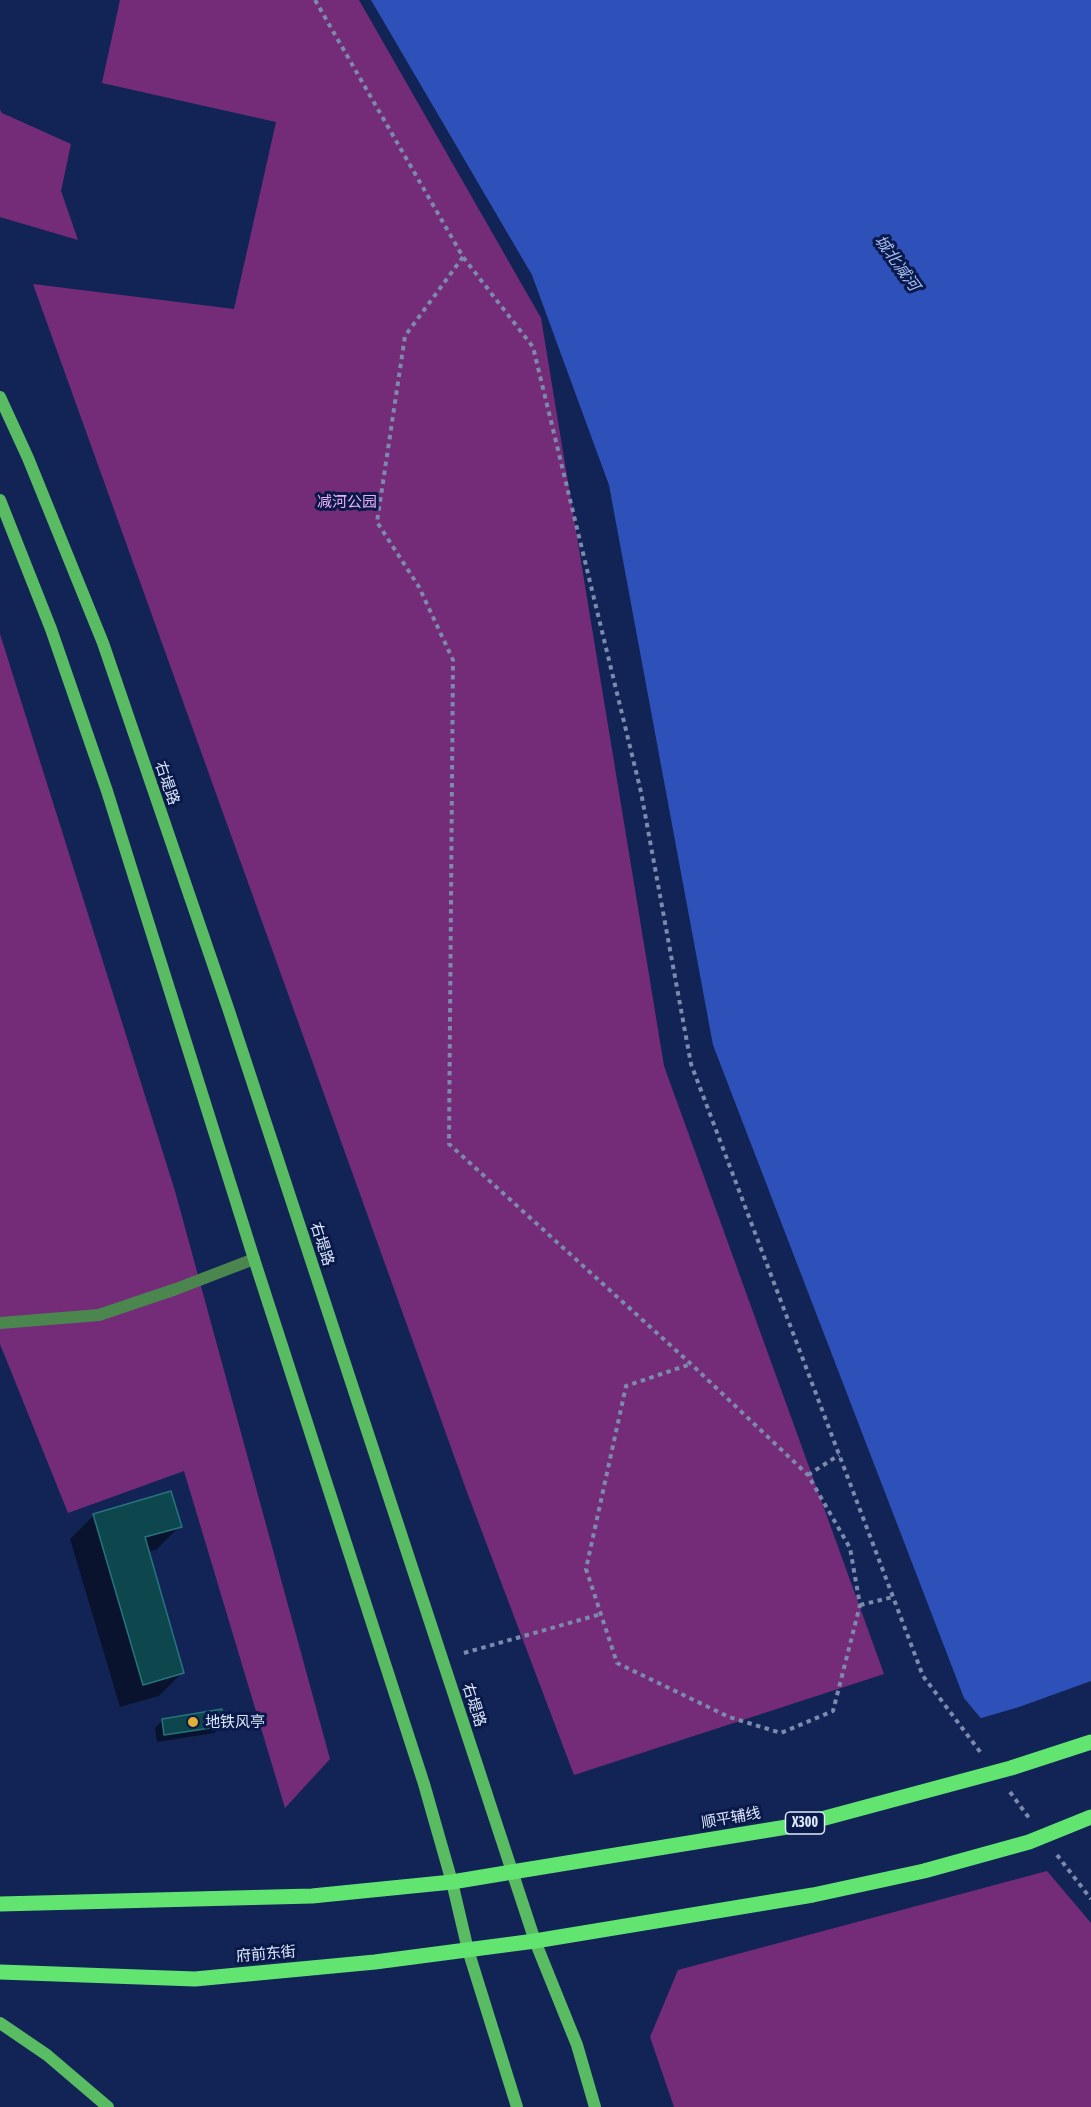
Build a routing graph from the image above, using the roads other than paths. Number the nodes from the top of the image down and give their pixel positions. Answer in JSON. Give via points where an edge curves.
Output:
{"nodes":[{"id":1,"x":0,"y":397,"type":"edge"},
{"id":2,"x":0,"y":500,"type":"edge"},
{"id":3,"x":254,"y":1259,"type":"junction"},
{"id":4,"x":0,"y":1323,"type":"edge"},
{"id":5,"x":1091,"y":1742,"type":"edge"},
{"id":6,"x":1091,"y":1818,"type":"edge"},
{"id":7,"x":512,"y":1872,"type":"junction"},
{"id":8,"x":452,"y":1882,"type":"junction"},
{"id":9,"x":0,"y":1904,"type":"edge"},
{"id":10,"x":535,"y":1941,"type":"junction"},
{"id":11,"x":468,"y":1950,"type":"junction"},
{"id":12,"x":0,"y":1972,"type":"edge"},
{"id":13,"x":0,"y":2023,"type":"edge"},
{"id":14,"x":108,"y":2107,"type":"edge"},
{"id":15,"x":518,"y":2107,"type":"edge"},
{"id":16,"x":595,"y":2107,"type":"edge"}],
"edges":[{"from":1,"to":7,"type":"main road","name":"右堤路","via":[[107,654],[232,1019]]},
{"from":2,"to":3,"type":"main road","via":[[104,780]]},
{"from":3,"to":4,"type":"street","via":[[99,1315]]},
{"from":3,"to":8,"type":"main road"},
{"from":5,"to":7,"type":"main road","name":"顺平辅线","number":"X300","bridge":true,"via":[[1011,1768],[799,1825]]},
{"from":6,"to":10,"type":"main road","bridge":true,"via":[[1029,1842],[813,1895]]},
{"from":7,"to":8,"type":"main road"},
{"from":7,"to":10,"type":"main road","name":"右堤路"},
{"from":8,"to":9,"type":"main road","via":[[312,1896]]},
{"from":8,"to":11,"type":"main road"},
{"from":10,"to":11,"type":"main road","name":"府前东街"},
{"from":10,"to":16,"type":"main road","name":"右堤路","via":[[577,2045]]},
{"from":11,"to":12,"type":"main road","name":"府前东街","via":[[195,1979]]},
{"from":11,"to":15,"type":"main road"},
{"from":13,"to":14,"type":"main road","via":[[47,2055]]}]}
